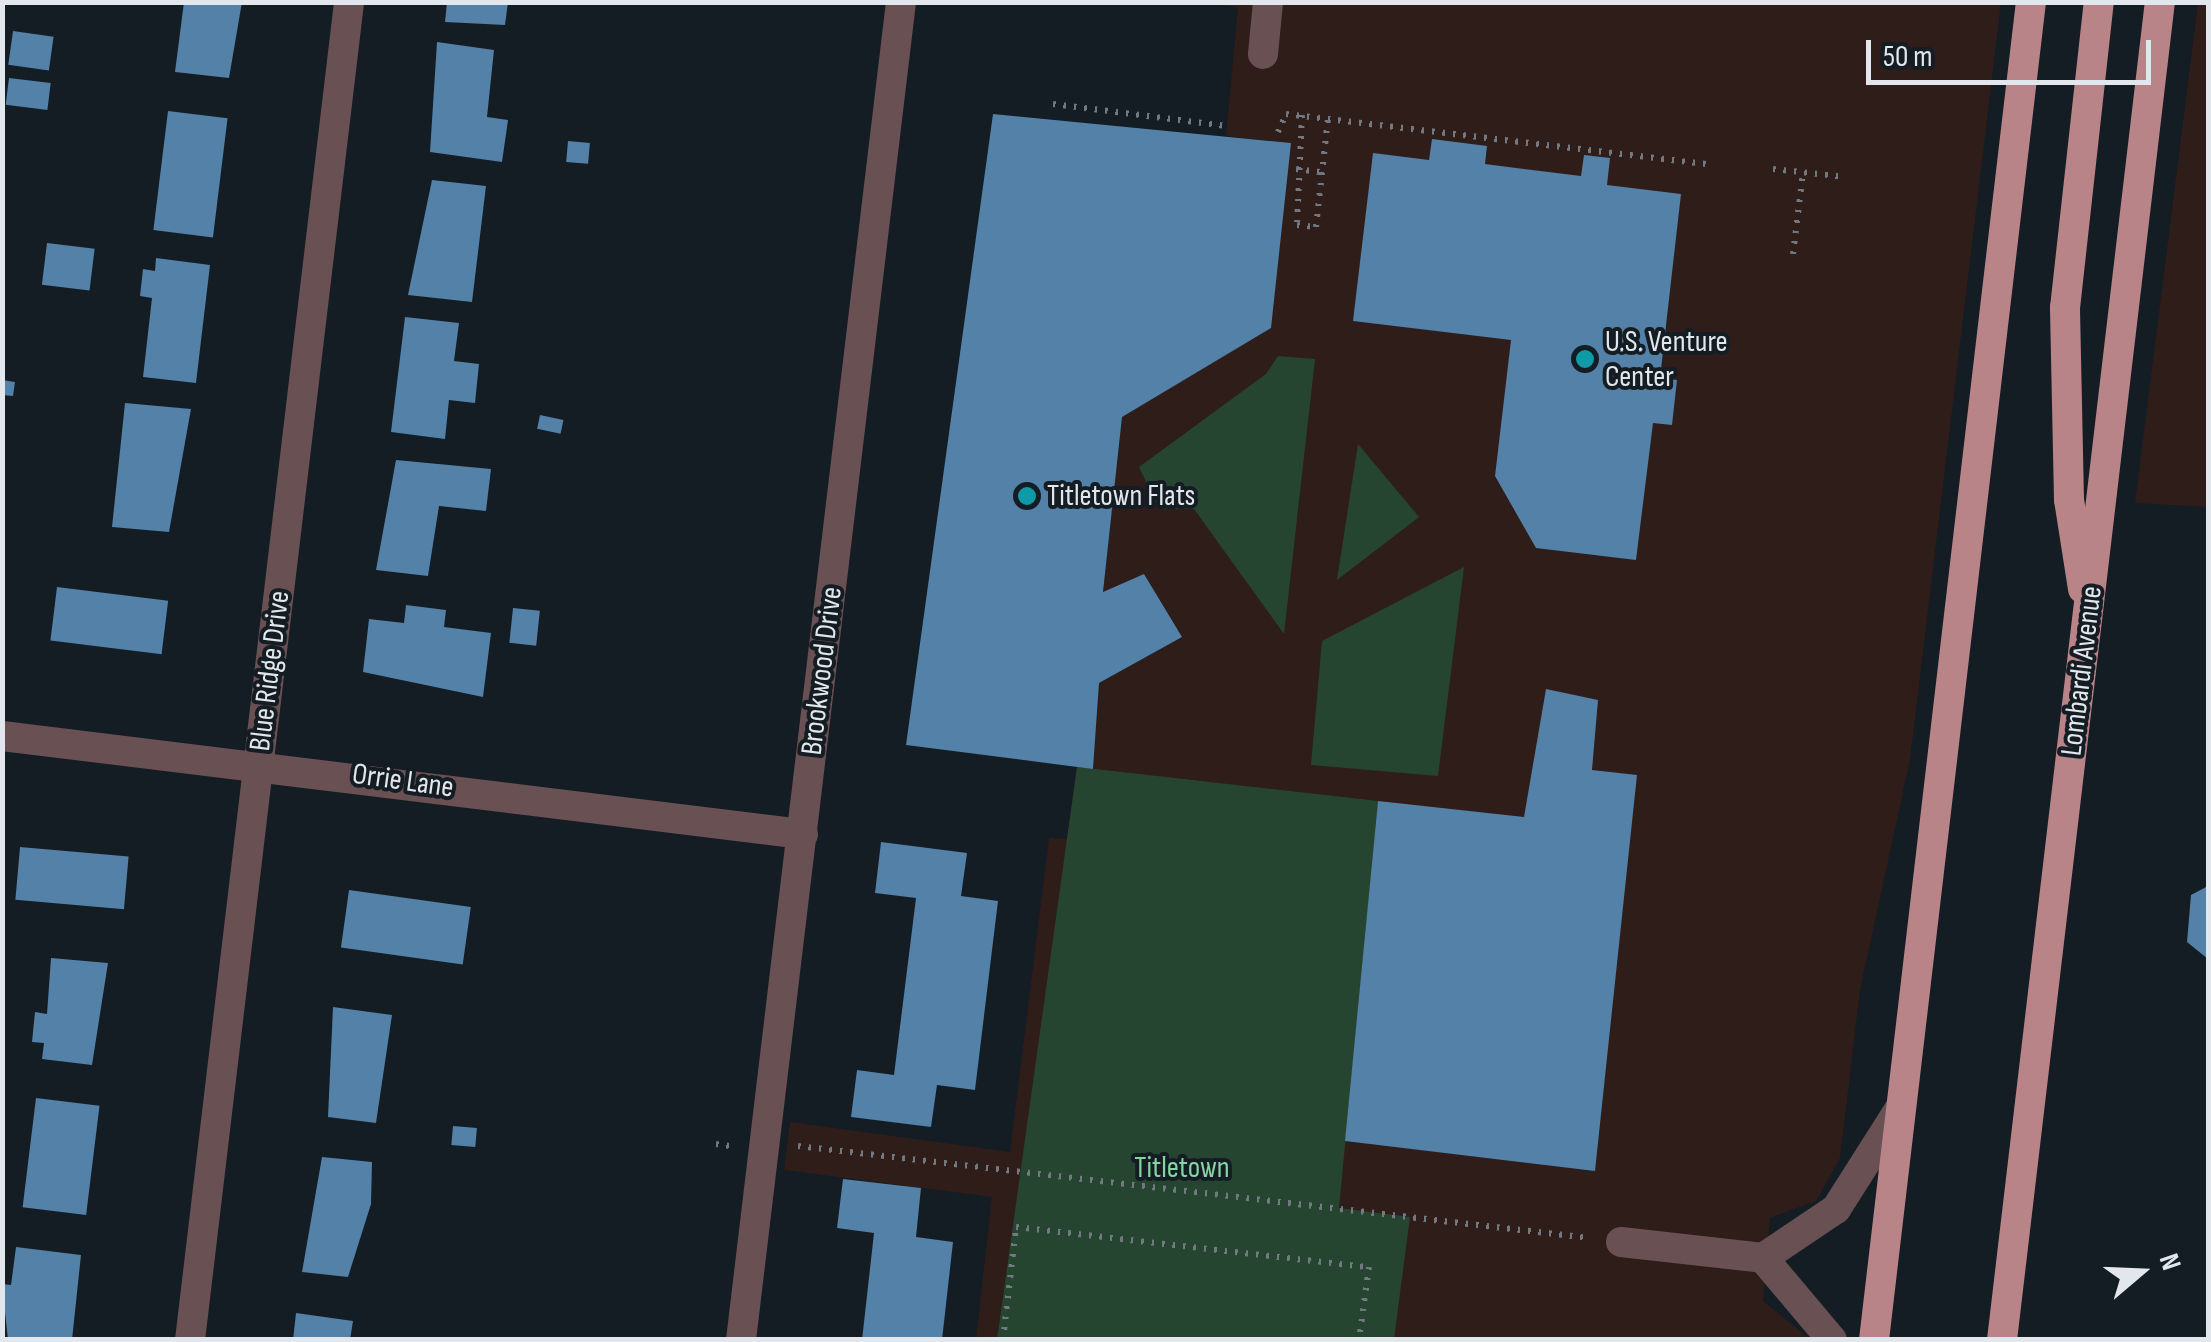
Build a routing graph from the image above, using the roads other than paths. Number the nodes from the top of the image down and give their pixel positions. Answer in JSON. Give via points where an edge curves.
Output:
{"nodes":[{"id":1,"x":349,"y":2,"type":"edge"},
{"id":2,"x":900,"y":2,"type":"edge"},
{"id":3,"x":1268,"y":2,"type":"edge"},
{"id":4,"x":2031,"y":2,"type":"edge"},
{"id":5,"x":2099,"y":2,"type":"edge"},
{"id":6,"x":2160,"y":2,"type":"edge"},
{"id":7,"x":1263,"y":54,"type":"dead end"},
{"id":8,"x":2089,"y":617,"type":"junction"},
{"id":9,"x":2,"y":736,"type":"edge"},
{"id":10,"x":260,"y":762,"type":"junction"},
{"id":11,"x":803,"y":834,"type":"junction"},
{"id":12,"x":1900,"y":1108,"type":"junction"},
{"id":13,"x":1621,"y":1242,"type":"road end"},
{"id":14,"x":1762,"y":1258,"type":"junction"},
{"id":15,"x":190,"y":1340,"type":"edge"},
{"id":16,"x":741,"y":1340,"type":"edge"},
{"id":17,"x":1832,"y":1340,"type":"edge"},
{"id":18,"x":1874,"y":1340,"type":"edge"},
{"id":19,"x":2002,"y":1340,"type":"edge"}],
"edges":[{"from":1,"to":10,"type":"street","name":"Blue Ridge Drive"},
{"from":2,"to":11,"type":"street","name":"Brookwood Drive"},
{"from":3,"to":7,"type":"street"},
{"from":4,"to":12,"type":"main road"},
{"from":5,"to":8,"type":"main road","via":[[2066,308],[2068,500]]},
{"from":6,"to":8,"type":"main road","name":"Lombardi Avenue"},
{"from":8,"to":19,"type":"main road","name":"Lombardi Avenue"},
{"from":9,"to":10,"type":"street","name":"Orrie Lane"},
{"from":10,"to":11,"type":"street","name":"Orrie Lane"},
{"from":10,"to":15,"type":"street","name":"Blue Ridge Drive"},
{"from":11,"to":16,"type":"street","name":"Brookwood Drive"},
{"from":12,"to":14,"type":"street","via":[[1836,1209]]},
{"from":12,"to":18,"type":"main road"},
{"from":13,"to":14,"type":"street"},
{"from":14,"to":17,"type":"street"}]}
